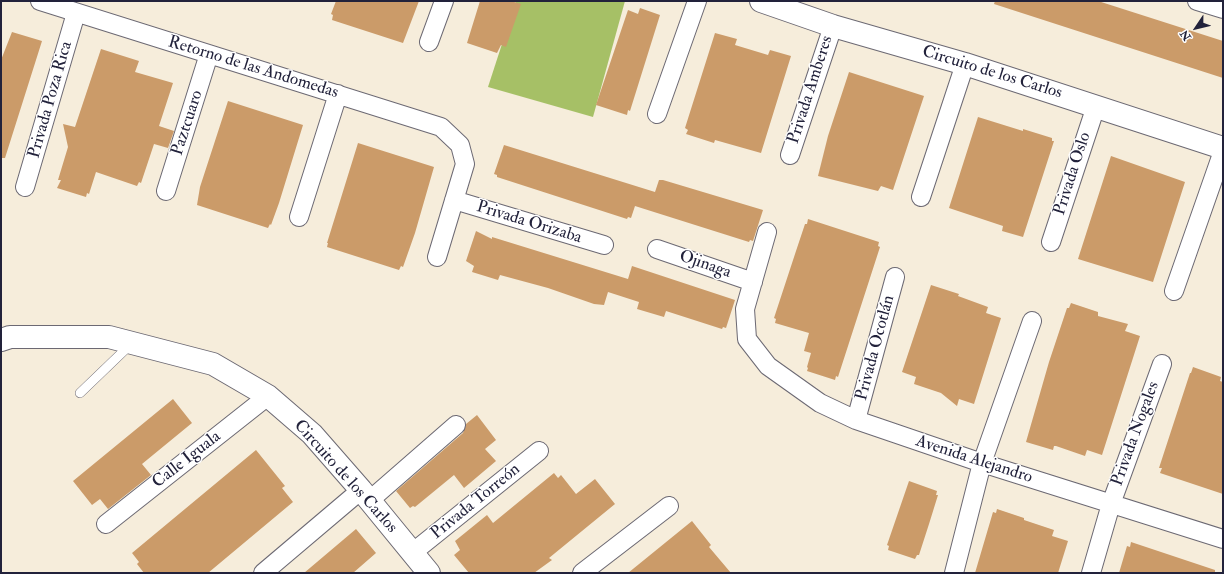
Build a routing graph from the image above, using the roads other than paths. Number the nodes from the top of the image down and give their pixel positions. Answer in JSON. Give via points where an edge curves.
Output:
{"nodes":[{"id":1,"x":40,"y":1,"type":"edge"},
{"id":2,"x":444,"y":1,"type":"edge"},
{"id":3,"x":697,"y":1,"type":"edge"},
{"id":4,"x":761,"y":1,"type":"edge"},
{"id":5,"x":1197,"y":1,"type":"edge"},
{"id":6,"x":1223,"y":9,"type":"edge"},
{"id":7,"x":76,"y":13,"type":"junction"},
{"id":8,"x":833,"y":26,"type":"junction"},
{"id":9,"x":429,"y":42,"type":"dead end"},
{"id":10,"x":210,"y":54,"type":"junction"},
{"id":11,"x":964,"y":64,"type":"junction"},
{"id":12,"x":338,"y":94,"type":"junction"},
{"id":13,"x":1096,"y":106,"type":"junction"},
{"id":14,"x":657,"y":114,"type":"dead end"},
{"id":15,"x":460,"y":145,"type":"joint"},
{"id":16,"x":1223,"y":148,"type":"edge"},
{"id":17,"x":1223,"y":151,"type":"edge"},
{"id":18,"x":790,"y":155,"type":"dead end"},
{"id":19,"x":25,"y":187,"type":"dead end"},
{"id":20,"x":166,"y":191,"type":"dead end"},
{"id":21,"x":921,"y":197,"type":"dead end"},
{"id":22,"x":454,"y":200,"type":"junction"},
{"id":23,"x":299,"y":217,"type":"dead end"},
{"id":24,"x":767,"y":232,"type":"dead end"},
{"id":25,"x":1051,"y":242,"type":"dead end"},
{"id":26,"x":604,"y":245,"type":"dead end"},
{"id":27,"x":657,"y":249,"type":"dead end"},
{"id":28,"x":437,"y":257,"type":"dead end"},
{"id":29,"x":895,"y":276,"type":"dead end"},
{"id":30,"x":753,"y":282,"type":"junction"},
{"id":31,"x":1174,"y":291,"type":"dead end"},
{"id":32,"x":1032,"y":321,"type":"dead end"},
{"id":33,"x":1,"y":340,"type":"edge"},
{"id":34,"x":132,"y":343,"type":"junction"},
{"id":35,"x":1162,"y":364,"type":"dead end"},
{"id":36,"x":80,"y":393,"type":"dead end"},
{"id":37,"x":268,"y":396,"type":"junction"},
{"id":38,"x":856,"y":420,"type":"junction"},
{"id":39,"x":456,"y":425,"type":"dead end"},
{"id":40,"x":539,"y":451,"type":"dead end"},
{"id":41,"x":982,"y":463,"type":"junction"},
{"id":42,"x":366,"y":495,"type":"junction"},
{"id":43,"x":1110,"y":504,"type":"junction"},
{"id":44,"x":668,"y":506,"type":"dead end"},
{"id":45,"x":106,"y":524,"type":"dead end"},
{"id":46,"x":1223,"y":539,"type":"edge"},
{"id":47,"x":412,"y":552,"type":"junction"},
{"id":48,"x":263,"y":573,"type":"edge"},
{"id":49,"x":429,"y":573,"type":"edge"},
{"id":50,"x":582,"y":573,"type":"edge"},
{"id":51,"x":954,"y":573,"type":"edge"},
{"id":52,"x":1091,"y":573,"type":"edge"}],
"edges":[{"from":1,"to":7,"type":"street","name":"Retorno de las Andomedas"},
{"from":2,"to":9,"type":"street"},
{"from":3,"to":14,"type":"street"},
{"from":4,"to":8,"type":"street","name":"Circuito de los Carlos"},
{"from":5,"to":6,"type":"street"},
{"from":7,"to":10,"type":"street","name":"Retorno de las Andomedas"},
{"from":7,"to":19,"type":"street","name":"Privada Poza Rica"},
{"from":8,"to":11,"type":"street","name":"Circuito de los Carlos"},
{"from":8,"to":18,"type":"street","name":"Privada Amberes"},
{"from":10,"to":12,"type":"street","name":"Retorno de las Andomedas"},
{"from":10,"to":20,"type":"street","name":"Paztcuaro"},
{"from":11,"to":13,"type":"street","name":"Circuito de los Carlos"},
{"from":11,"to":21,"type":"street"},
{"from":12,"to":15,"type":"street","name":"Retorno de las Andomedas","via":[[442,127]]},
{"from":12,"to":23,"type":"street"},
{"from":13,"to":16,"type":"street","name":"Circuito de los Carlos"},
{"from":13,"to":25,"type":"street","name":"Privada Oslo"},
{"from":15,"to":22,"type":"street","name":"Privada Orizaba","via":[[465,164]]},
{"from":17,"to":31,"type":"street"},
{"from":22,"to":26,"type":"street","name":"Privada Orizaba"},
{"from":22,"to":28,"type":"street","name":"Privada Orizaba"},
{"from":24,"to":30,"type":"street"},
{"from":27,"to":30,"type":"street","name":"Ojinaga"},
{"from":29,"to":38,"type":"street","name":"Privada Ocotlán"},
{"from":30,"to":38,"type":"street","name":"Avenida Alejandro","via":[[745,309],[748,339],[768,366],[820,403]]},
{"from":32,"to":41,"type":"street"},
{"from":33,"to":34,"type":"street","name":"Circuito de los Carlos","via":[[10,337],[108,337]]},
{"from":34,"to":36,"type":"lane"},
{"from":34,"to":37,"type":"street","name":"Circuito de los Carlos","via":[[213,364]]},
{"from":35,"to":43,"type":"street","name":"Privada Nogales"},
{"from":37,"to":42,"type":"street","name":"Circuito de los Carlos","via":[[312,434]]},
{"from":37,"to":45,"type":"street","name":"Calle Iguala"},
{"from":38,"to":41,"type":"street","name":"Avenida Alejandro"},
{"from":39,"to":42,"type":"street"},
{"from":40,"to":47,"type":"street","name":"Privada Torreón"},
{"from":41,"to":43,"type":"street","name":"Avenida Alejandro"},
{"from":41,"to":51,"type":"street"},
{"from":42,"to":47,"type":"street","name":"Circuito de los Carlos"},
{"from":42,"to":48,"type":"street"},
{"from":43,"to":46,"type":"street","name":"Avenida Alejandro"},
{"from":43,"to":52,"type":"street","name":"Privada Nogales"},
{"from":44,"to":50,"type":"street"},
{"from":47,"to":49,"type":"street","name":"Circuito de los Carlos"}]}
